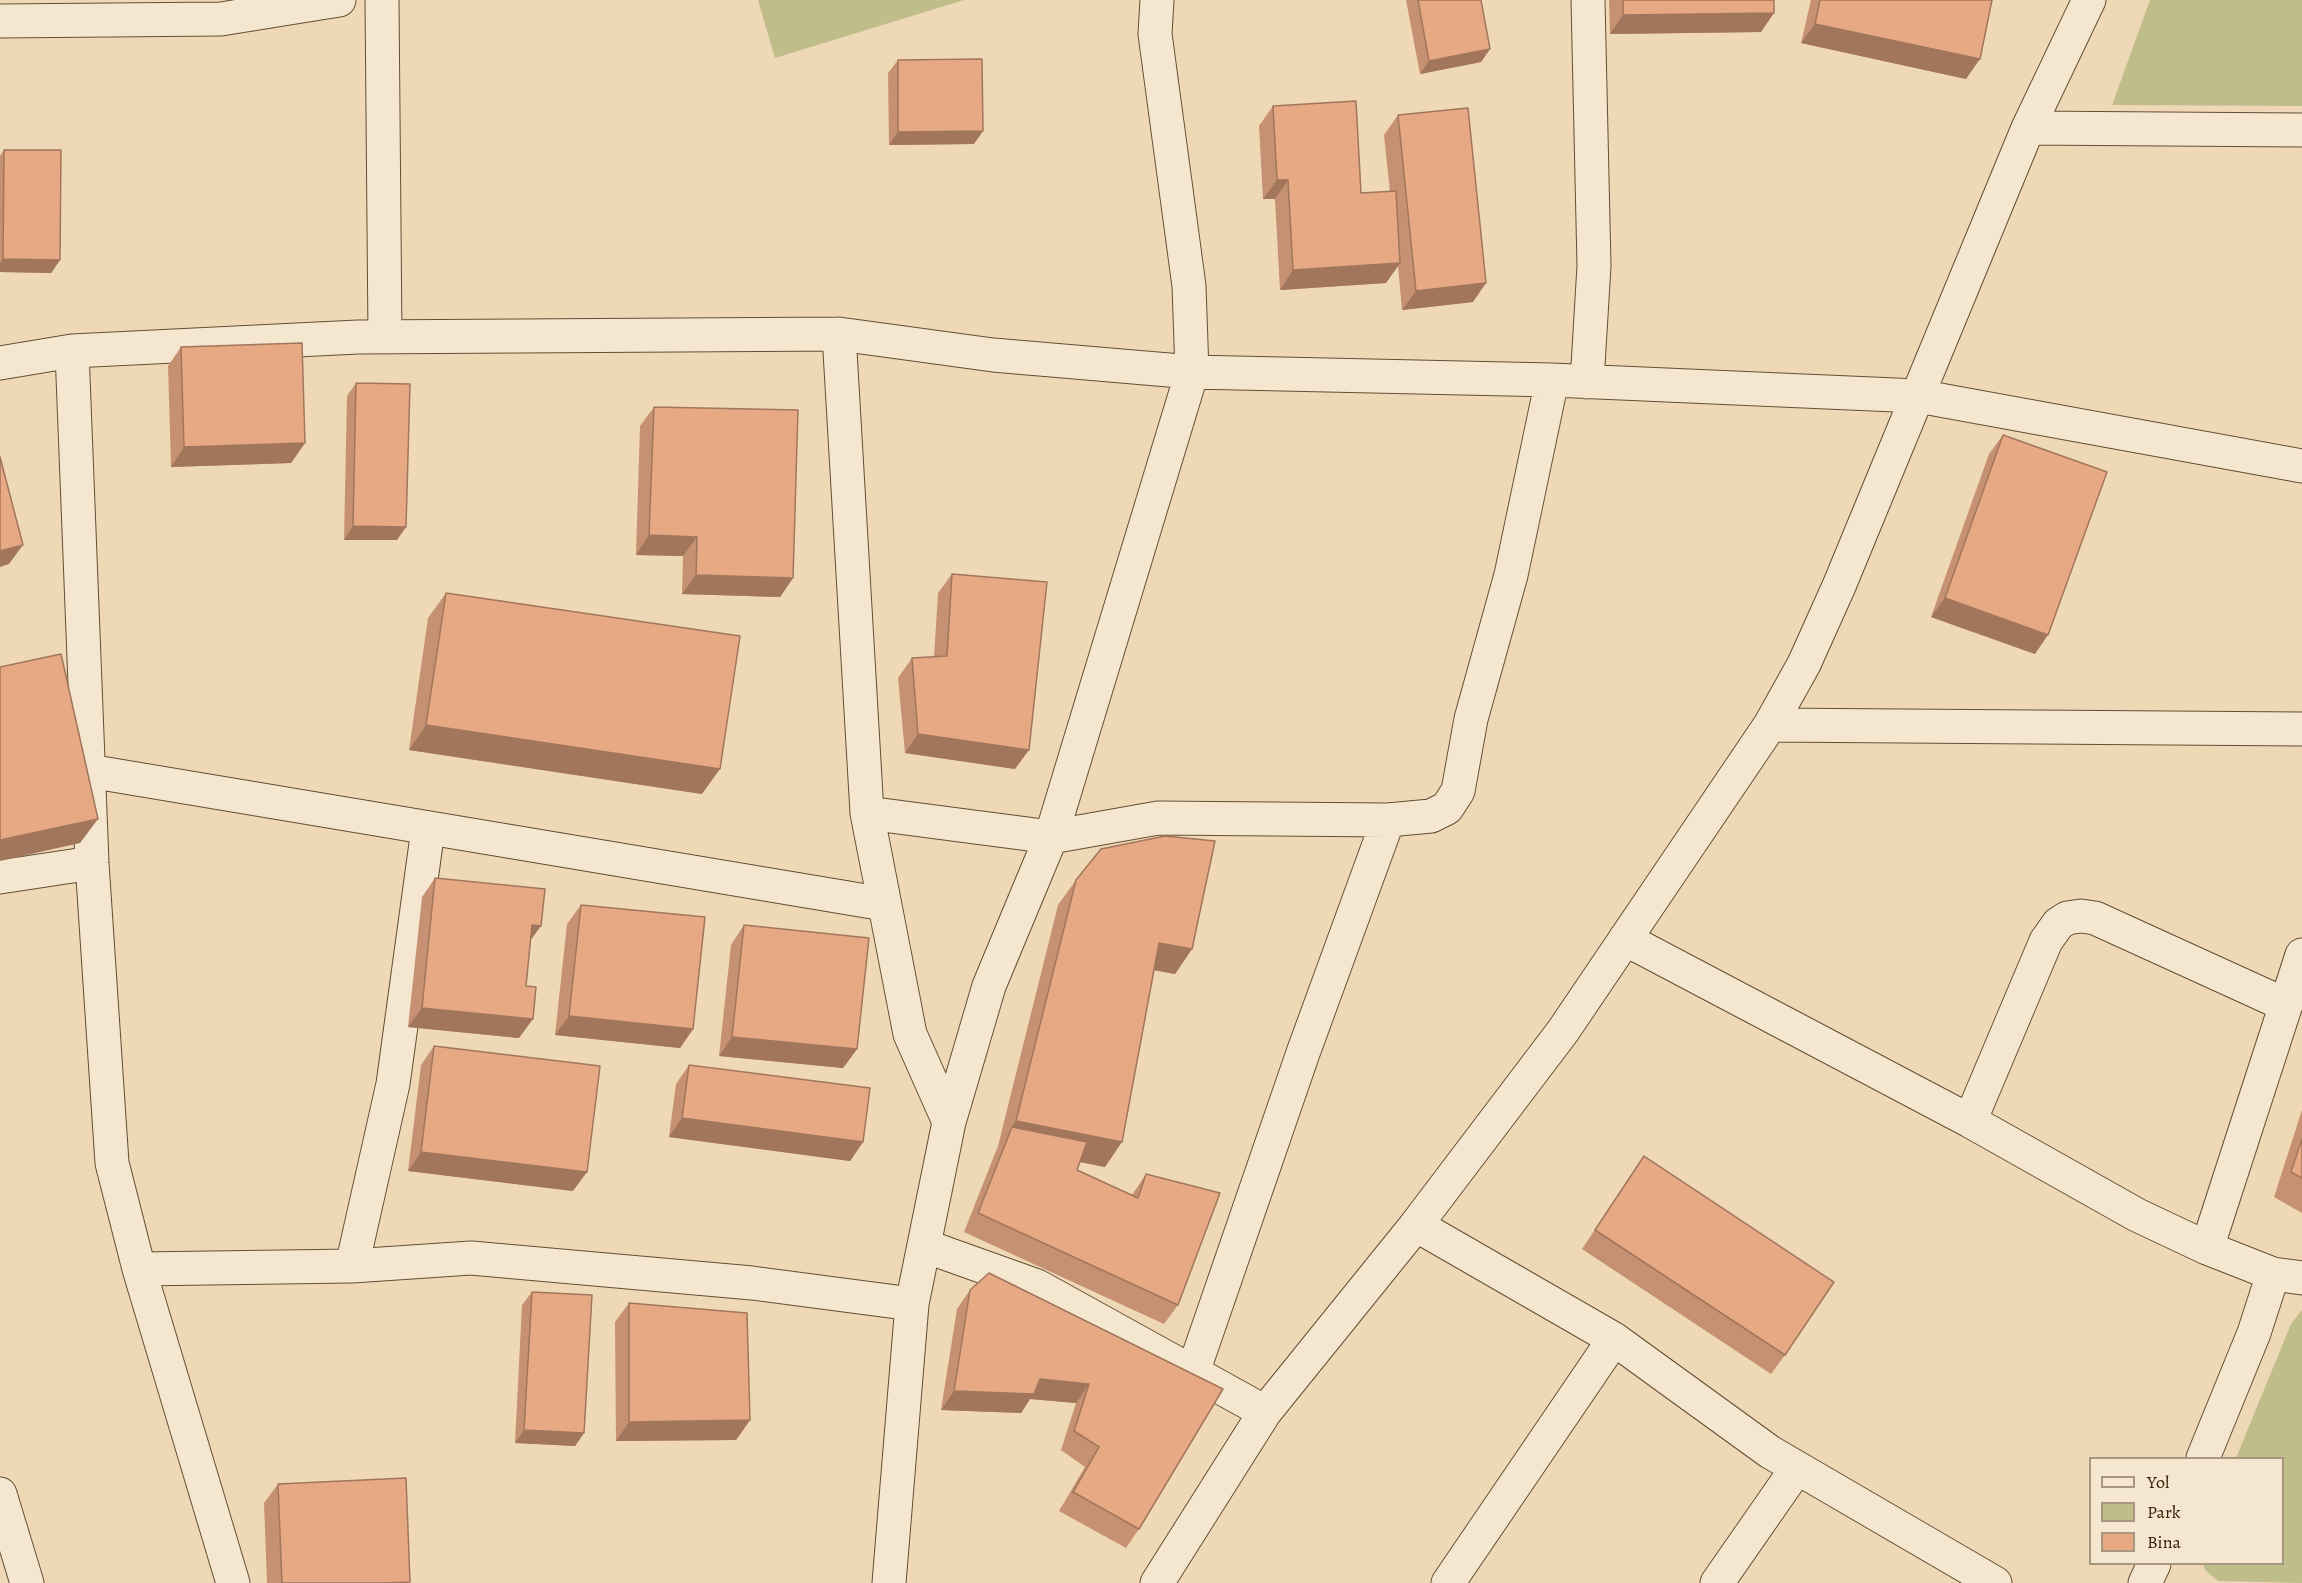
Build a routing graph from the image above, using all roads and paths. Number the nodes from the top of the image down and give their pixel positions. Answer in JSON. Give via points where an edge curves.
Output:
{"nodes":[{"id":1,"x":339,"y":0,"type":"edge"},
{"id":2,"x":382,"y":0,"type":"edge"},
{"id":3,"x":1157,"y":0,"type":"edge"},
{"id":4,"x":1588,"y":0,"type":"edge"},
{"id":5,"x":2090,"y":0,"type":"edge"},
{"id":6,"x":0,"y":21,"type":"edge"},
{"id":7,"x":2028,"y":128,"type":"junction"},
{"id":8,"x":2302,"y":130,"type":"edge"},
{"id":9,"x":840,"y":334,"type":"junction"},
{"id":10,"x":385,"y":336,"type":"junction"},
{"id":11,"x":72,"y":351,"type":"junction"},
{"id":12,"x":0,"y":363,"type":"edge"},
{"id":13,"x":1192,"y":372,"type":"junction"},
{"id":14,"x":1552,"y":380,"type":"junction"},
{"id":15,"x":1587,"y":382,"type":"junction"},
{"id":16,"x":1917,"y":396,"type":"junction"},
{"id":17,"x":2302,"y":466,"type":"edge"},
{"id":18,"x":1770,"y":725,"type":"junction"},
{"id":19,"x":2302,"y":729,"type":"edge"},
{"id":20,"x":89,"y":771,"type":"junction"},
{"id":21,"x":867,"y":813,"type":"junction"},
{"id":22,"x":1388,"y":820,"type":"junction"},
{"id":23,"x":428,"y":829,"type":"junction"},
{"id":24,"x":1051,"y":837,"type":"junction"},
{"id":25,"x":92,"y":863,"type":"junction"},
{"id":26,"x":0,"y":877,"type":"edge"},
{"id":27,"x":884,"y":904,"type":"junction"},
{"id":28,"x":1625,"y":939,"type":"junction"},
{"id":29,"x":2302,"y":955,"type":"edge"},
{"id":30,"x":2286,"y":1005,"type":"junction"},
{"id":31,"x":1970,"y":1121,"type":"junction"},
{"id":32,"x":949,"y":1122,"type":"junction"},
{"id":33,"x":1416,"y":1225,"type":"junction"},
{"id":34,"x":925,"y":1246,"type":"junction"},
{"id":35,"x":2207,"y":1248,"type":"junction"},
{"id":36,"x":351,"y":1266,"type":"junction"},
{"id":37,"x":139,"y":1269,"type":"junction"},
{"id":38,"x":2288,"y":1276,"type":"edge"},
{"id":39,"x":912,"y":1304,"type":"junction"},
{"id":40,"x":1614,"y":1339,"type":"junction"},
{"id":41,"x":1193,"y":1372,"type":"junction"},
{"id":42,"x":1265,"y":1412,"type":"junction"},
{"id":43,"x":2203,"y":1457,"type":"edge"},
{"id":44,"x":1797,"y":1468,"type":"junction"},
{"id":45,"x":0,"y":1494,"type":"edge"},
{"id":46,"x":2153,"y":1565,"type":"edge"},
{"id":47,"x":27,"y":1583,"type":"edge"},
{"id":48,"x":233,"y":1583,"type":"edge"},
{"id":49,"x":890,"y":1583,"type":"edge"},
{"id":50,"x":1157,"y":1583,"type":"edge"},
{"id":51,"x":1448,"y":1583,"type":"edge"},
{"id":52,"x":1718,"y":1583,"type":"edge"},
{"id":53,"x":1995,"y":1583,"type":"edge"},
{"id":54,"x":2145,"y":1583,"type":"edge"}],
"edges":[{"from":1,"to":6,"type":"street","via":[[221,19]]},
{"from":2,"to":10,"type":"street"},
{"from":3,"to":13,"type":"street","via":[[1155,34],[1189,286]]},
{"from":4,"to":15,"type":"street","via":[[1594,266]]},
{"from":5,"to":7,"type":"street"},
{"from":7,"to":8,"type":"street"},
{"from":7,"to":16,"type":"street"},
{"from":9,"to":10,"type":"street"},
{"from":9,"to":13,"type":"street","via":[[993,355]]},
{"from":9,"to":21,"type":"street"},
{"from":10,"to":11,"type":"street"},
{"from":11,"to":12,"type":"street"},
{"from":11,"to":20,"type":"street"},
{"from":13,"to":14,"type":"street"},
{"from":13,"to":24,"type":"street"},
{"from":14,"to":15,"type":"street"},
{"from":14,"to":22,"type":"street","via":[[1511,574],[1471,719],[1458,791],[1447,808],[1431,816]]},
{"from":15,"to":16,"type":"street"},
{"from":16,"to":17,"type":"street"},
{"from":16,"to":18,"type":"street","via":[[1835,596]]},
{"from":18,"to":19,"type":"street"},
{"from":18,"to":28,"type":"street"},
{"from":20,"to":23,"type":"street"},
{"from":20,"to":25,"type":"street"},
{"from":21,"to":24,"type":"street"},
{"from":21,"to":27,"type":"street"},
{"from":22,"to":24,"type":"street","via":[[1158,818]]},
{"from":22,"to":41,"type":"street"},
{"from":23,"to":27,"type":"street"},
{"from":23,"to":36,"type":"street","via":[[393,1084]]},
{"from":24,"to":32,"type":"street","via":[[989,986]]},
{"from":25,"to":26,"type":"street"},
{"from":25,"to":37,"type":"street","via":[[112,1163]]},
{"from":27,"to":32,"type":"street","via":[[910,1034]]},
{"from":28,"to":31,"type":"street"},
{"from":28,"to":33,"type":"street","via":[[1557,1040]]},
{"from":29,"to":30,"type":"street"},
{"from":30,"to":31,"type":"street","via":[[2095,918],[2067,918],[2046,941]]},
{"from":30,"to":35,"type":"street"},
{"from":31,"to":35,"type":"street","via":[[2137,1215]]},
{"from":32,"to":34,"type":"street"},
{"from":33,"to":40,"type":"street"},
{"from":33,"to":42,"type":"street"},
{"from":34,"to":39,"type":"street"},
{"from":34,"to":41,"type":"street","via":[[1037,1286]]},
{"from":35,"to":38,"type":"street"},
{"from":36,"to":37,"type":"street"},
{"from":36,"to":39,"type":"street","via":[[471,1258],[752,1283]]},
{"from":37,"to":48,"type":"street"},
{"from":38,"to":43,"type":"street","via":[[2254,1333]]},
{"from":39,"to":49,"type":"street"},
{"from":40,"to":44,"type":"street"},
{"from":40,"to":51,"type":"street"},
{"from":41,"to":42,"type":"street"},
{"from":42,"to":50,"type":"street"},
{"from":44,"to":52,"type":"street"},
{"from":44,"to":53,"type":"street"},
{"from":45,"to":47,"type":"street"},
{"from":46,"to":54,"type":"street"}]}
